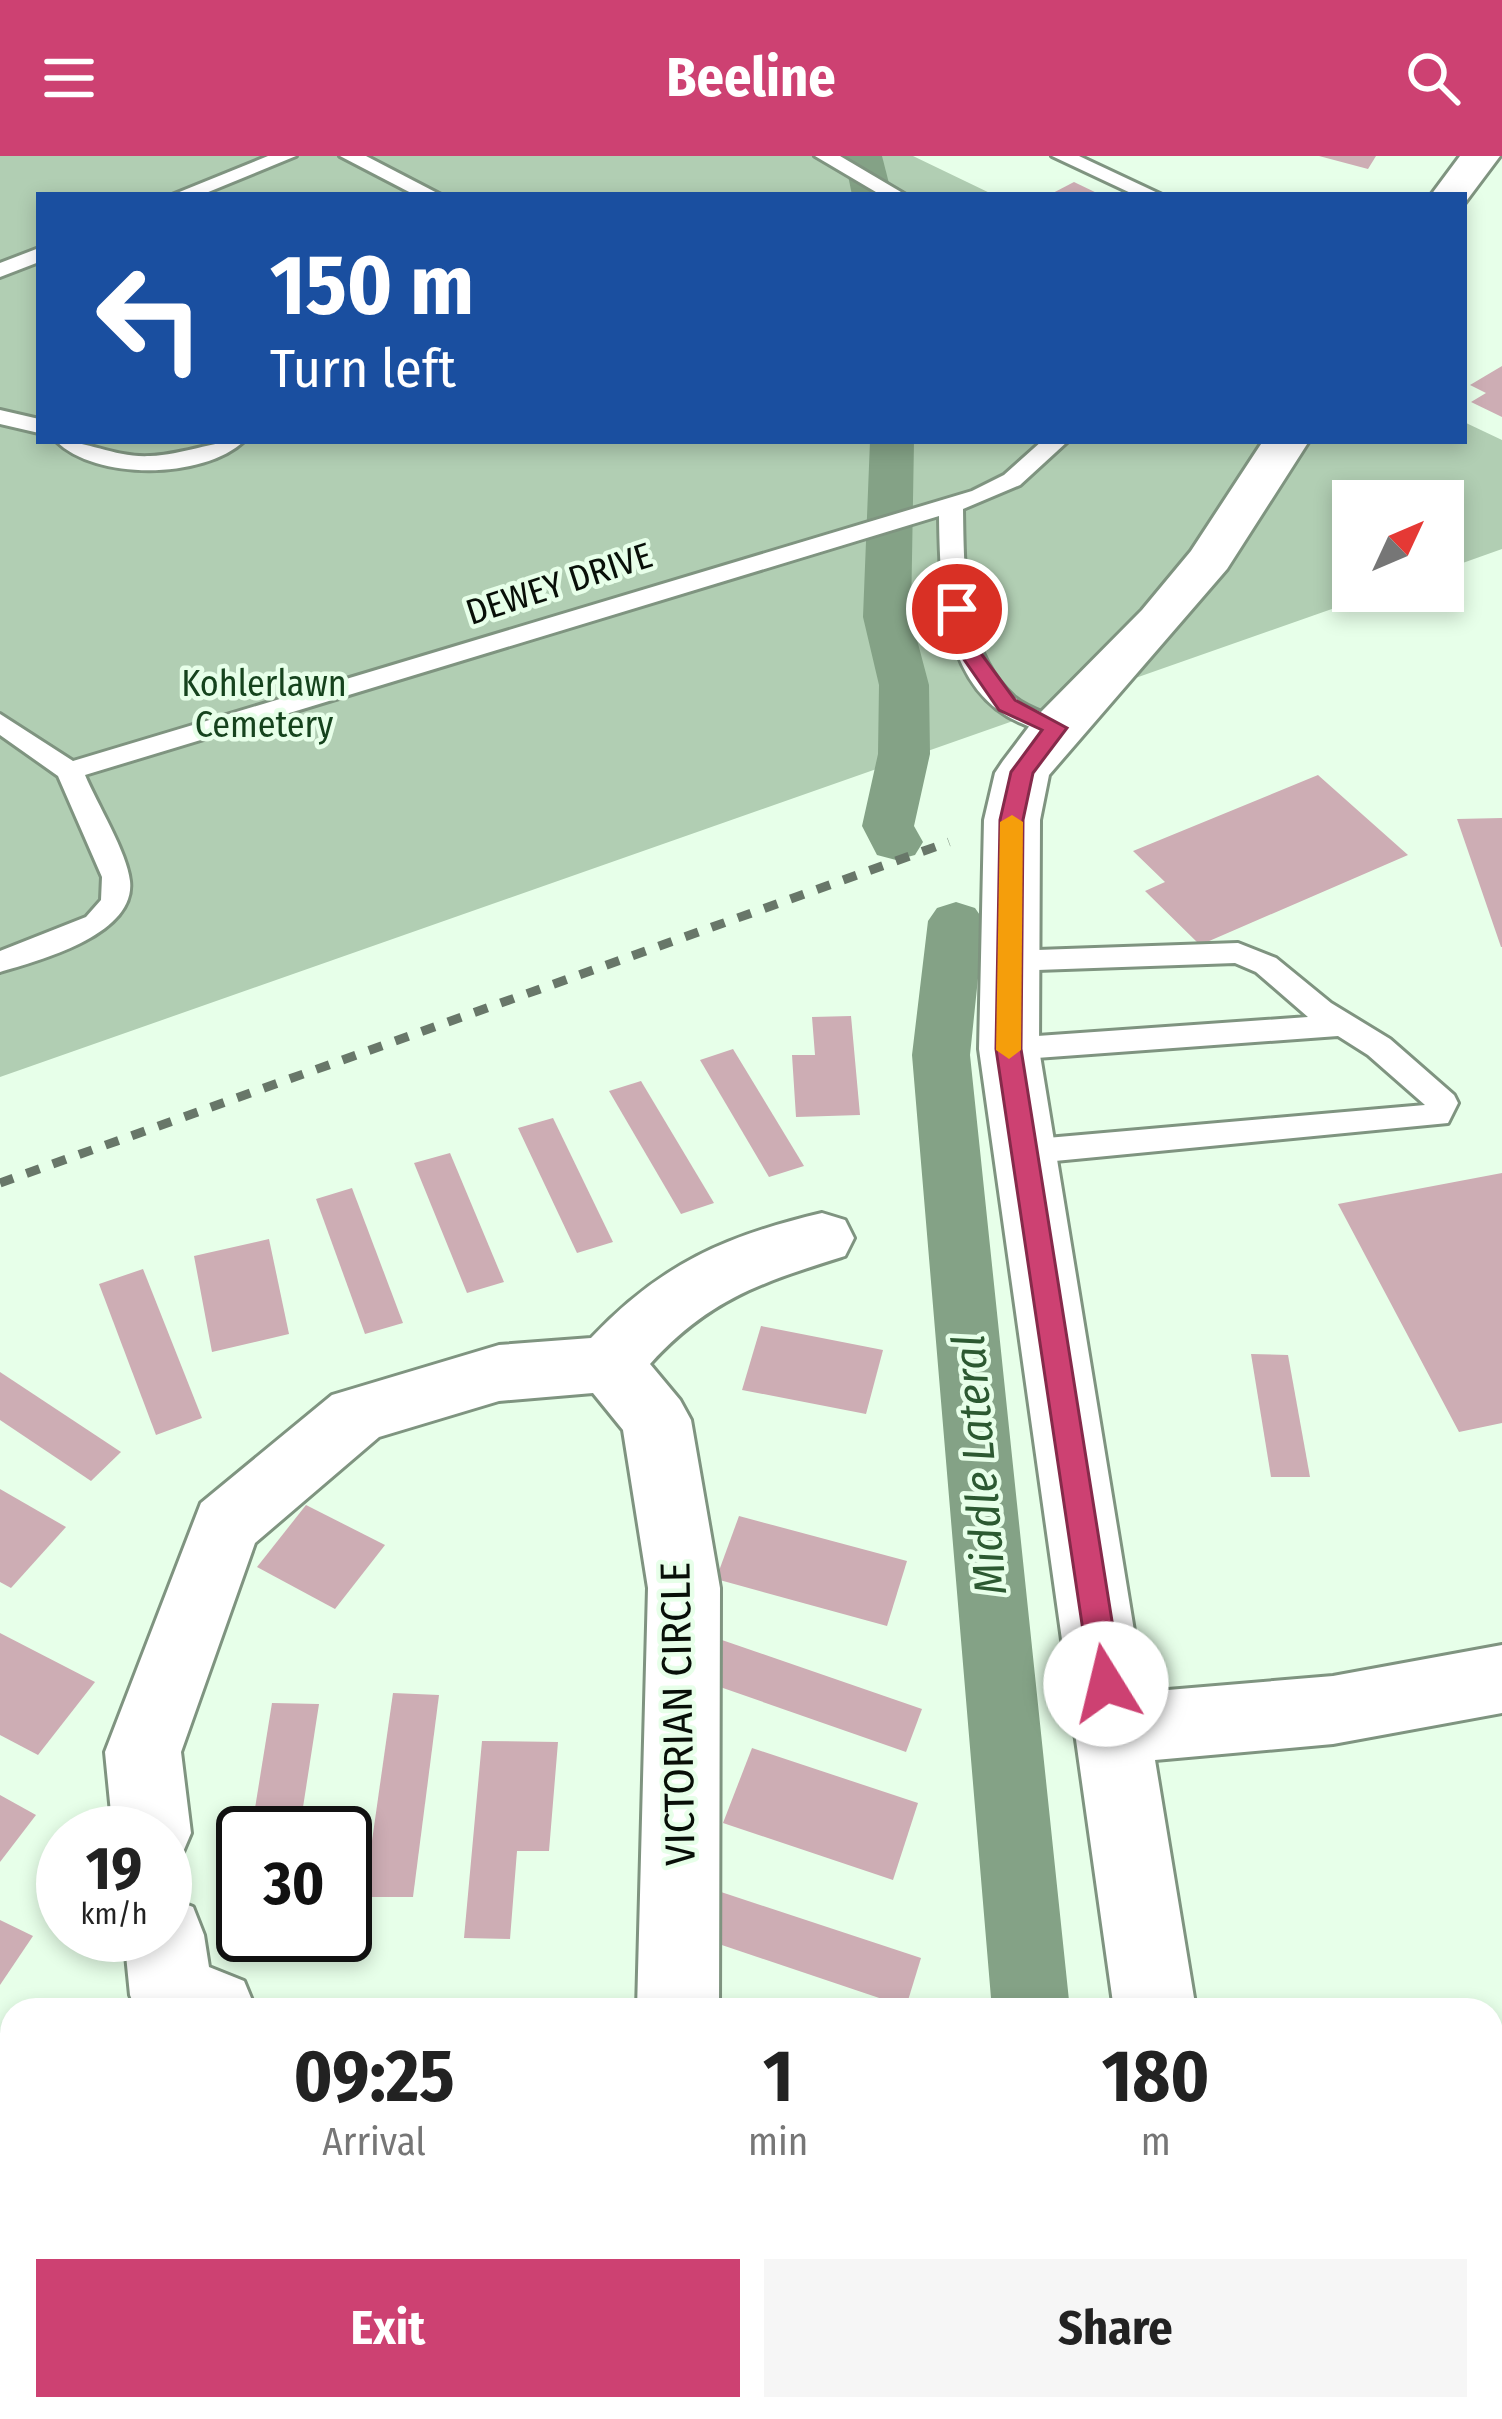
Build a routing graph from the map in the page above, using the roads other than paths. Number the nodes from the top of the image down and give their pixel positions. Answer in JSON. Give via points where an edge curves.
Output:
{"nodes":[{"id":1,"x":286,"y":156,"type":"edge"},
{"id":2,"x":350,"y":156,"type":"edge"},
{"id":3,"x":825,"y":156,"type":"edge"},
{"id":4,"x":1061,"y":156,"type":"edge"},
{"id":5,"x":1480,"y":156,"type":"edge"},
{"id":6,"x":190,"y":192,"type":"edge"},
{"id":7,"x":424,"y":192,"type":"edge"},
{"id":8,"x":889,"y":192,"type":"edge"},
{"id":9,"x":1145,"y":192,"type":"edge"},
{"id":10,"x":1453,"y":192,"type":"edge"},
{"id":11,"x":36,"y":255,"type":"edge"},
{"id":12,"x":0,"y":271,"type":"edge"},
{"id":13,"x":0,"y":417,"type":"edge"},
{"id":14,"x":36,"y":425,"type":"edge"},
{"id":15,"x":74,"y":444,"type":"edge"},
{"id":16,"x":224,"y":444,"type":"edge"},
{"id":17,"x":1053,"y":444,"type":"edge"},
{"id":18,"x":1284,"y":444,"type":"edge"},
{"id":19,"x":951,"y":505,"type":"junction"},
{"id":20,"x":0,"y":722,"type":"edge"},
{"id":21,"x":1056,"y":728,"type":"junction"},
{"id":22,"x":69,"y":771,"type":"junction"},
{"id":23,"x":1010,"y":961,"type":"junction"},
{"id":24,"x":0,"y":962,"type":"edge"},
{"id":25,"x":1344,"y":1025,"type":"junction"},
{"id":26,"x":1009,"y":1049,"type":"junction"},
{"id":27,"x":1024,"y":1152,"type":"junction"},
{"id":28,"x":822,"y":1238,"type":"dead end"},
{"id":29,"x":609,"y":1364,"type":"junction"},
{"id":30,"x":1502,"y":1679,"type":"edge"},
{"id":31,"x":1113,"y":1729,"type":"junction"},
{"id":32,"x":149,"y":1806,"type":"edge"},
{"id":33,"x":167,"y":1962,"type":"edge"},
{"id":34,"x":180,"y":1998,"type":"edge"},
{"id":35,"x":678,"y":1998,"type":"edge"},
{"id":36,"x":1153,"y":1998,"type":"edge"}],
"edges":[{"from":1,"to":6,"type":"lane"},
{"from":2,"to":7,"type":"lane"},
{"from":3,"to":8,"type":"lane"},
{"from":4,"to":9,"type":"lane"},
{"from":5,"to":10,"type":"street"},
{"from":11,"to":12,"type":"lane"},
{"from":13,"to":14,"type":"lane"},
{"from":15,"to":16,"type":"lane","via":[[139,466]]},
{"from":17,"to":19,"type":"lane","name":"DEWEY DRIVE","via":[[1012,480]]},
{"from":18,"to":21,"type":"street","via":[[1210,559]]},
{"from":19,"to":21,"type":"lane","via":[[950,570],[966,648],[1007,705]]},
{"from":19,"to":22,"type":"lane","name":"DEWEY DRIVE"},
{"from":20,"to":22,"type":"lane"},
{"from":21,"to":23,"type":"street","via":[[1022,772],[1012,820]]},
{"from":22,"to":24,"type":"lane","via":[[116,877],[116,902],[96,924]]},
{"from":23,"to":25,"type":"lane","via":[[1238,953]]},
{"from":23,"to":26,"type":"street"},
{"from":25,"to":26,"type":"lane"},
{"from":25,"to":27,"type":"lane","via":[[1443,1103],[1437,1114]]},
{"from":26,"to":27,"type":"street"},
{"from":27,"to":31,"type":"street"},
{"from":28,"to":29,"type":"street","via":[[758,1252],[704,1276],[647,1320]]},
{"from":29,"to":32,"type":"street","via":[[499,1373],[356,1415],[226,1525],[142,1752]]},
{"from":29,"to":35,"type":"street","name":"VICTORIAN CIRCLE","via":[[656,1420],[684,1588]]},
{"from":30,"to":31,"type":"street","via":[[1333,1710]]},
{"from":31,"to":36,"type":"street"},
{"from":33,"to":34,"type":"street","via":[[171,1995]]}]}
